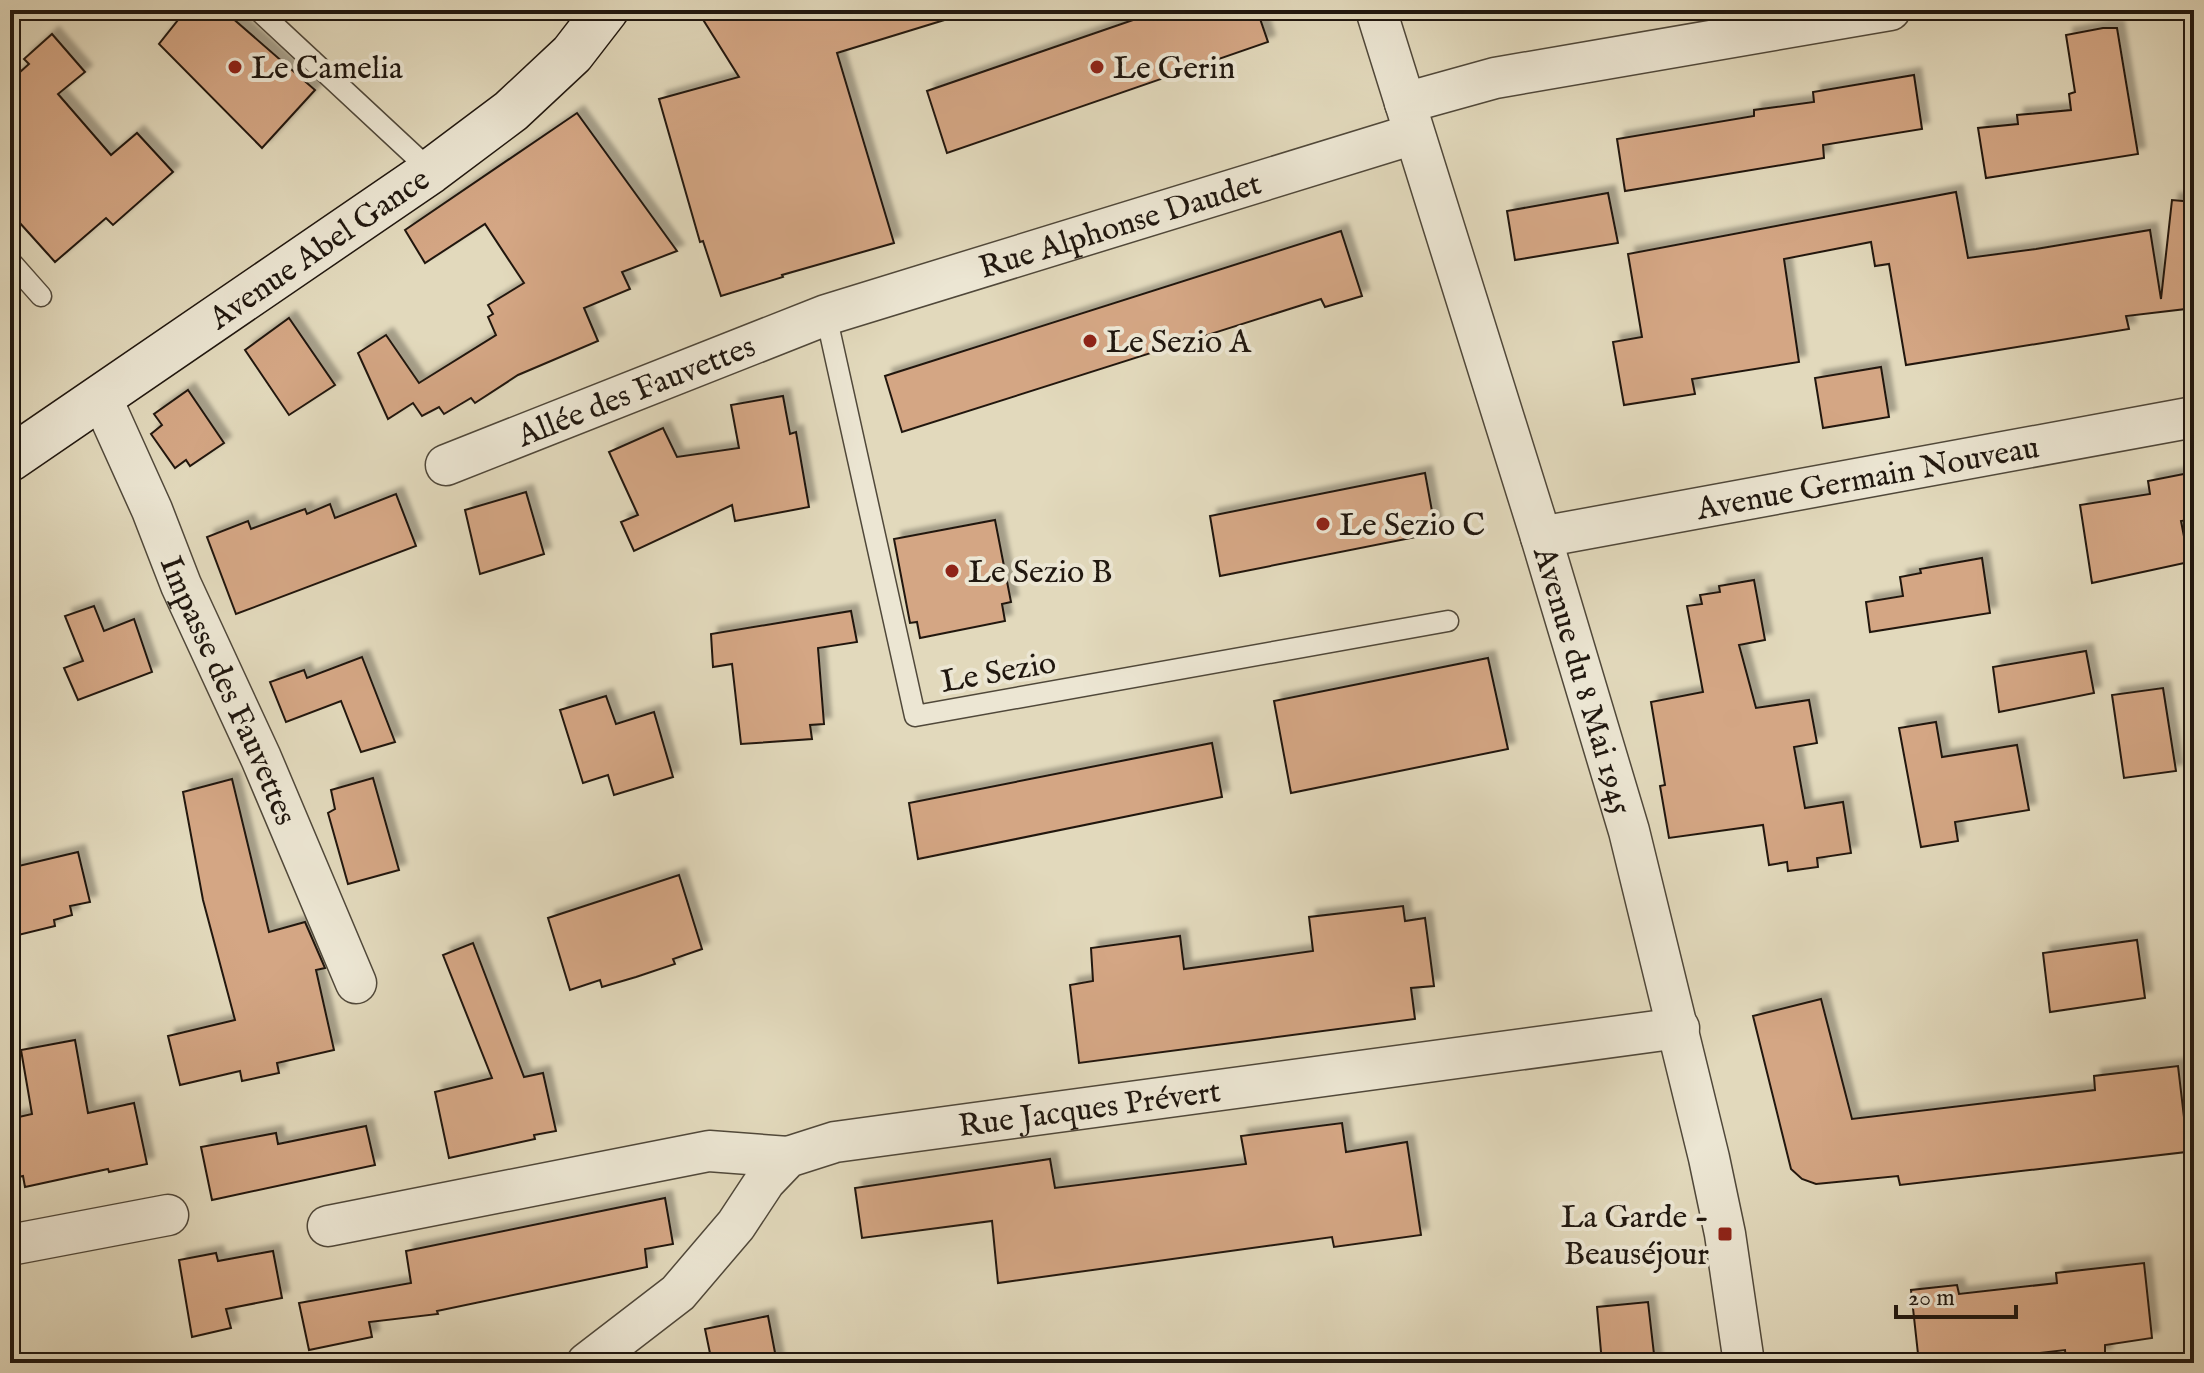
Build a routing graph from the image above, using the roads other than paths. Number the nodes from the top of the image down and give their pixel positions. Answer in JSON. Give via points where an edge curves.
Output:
{"nodes":[{"id":1,"x":258,"y":10,"type":"edge"},
{"id":2,"x":606,"y":10,"type":"edge"},
{"id":3,"x":1376,"y":10,"type":"edge"},
{"id":4,"x":1890,"y":10,"type":"edge"},
{"id":5,"x":1410,"y":119,"type":"junction"},
{"id":6,"x":431,"y":171,"type":"junction"},
{"id":7,"x":10,"y":261,"type":"edge"},
{"id":8,"x":41,"y":296,"type":"dead end"},
{"id":9,"x":826,"y":315,"type":"junction"},
{"id":10,"x":101,"y":397,"type":"junction"},
{"id":11,"x":2194,"y":417,"type":"edge"},
{"id":12,"x":10,"y":459,"type":"edge"},
{"id":13,"x":446,"y":465,"type":"dead end"},
{"id":14,"x":1541,"y":537,"type":"junction"},
{"id":15,"x":1448,"y":621,"type":"dead end"},
{"id":16,"x":356,"y":983,"type":"dead end"},
{"id":17,"x":1679,"y":1028,"type":"junction"},
{"id":18,"x":788,"y":1157,"type":"junction"},
{"id":19,"x":168,"y":1215,"type":"dead end"},
{"id":20,"x":328,"y":1226,"type":"dead end"},
{"id":21,"x":10,"y":1245,"type":"edge"},
{"id":22,"x":587,"y":1363,"type":"edge"},
{"id":23,"x":1744,"y":1363,"type":"edge"}],
"edges":[{"from":1,"to":6,"type":"lane"},
{"from":2,"to":6,"type":"main road","name":"Avenue Abel Gance","via":[[572,54],[521,102]]},
{"from":3,"to":5,"type":"street","name":"Avenue du 8 Mai 1945"},
{"from":4,"to":5,"type":"street","name":"Rue Alphonse Daudet","via":[[1495,78]]},
{"from":5,"to":9,"type":"street","name":"Rue Alphonse Daudet"},
{"from":5,"to":14,"type":"street","name":"Avenue du 8 Mai 1945"},
{"from":6,"to":10,"type":"main road","name":"Avenue Abel Gance"},
{"from":7,"to":8,"type":"lane"},
{"from":9,"to":13,"type":"street","name":"Allée des Fauvettes"},
{"from":9,"to":15,"type":"lane","name":"Le Sezio","via":[[915,716]]},
{"from":10,"to":12,"type":"main road","name":"Avenue Abel Gance"},
{"from":10,"to":16,"type":"street","name":"Impasse des Fauvettes"},
{"from":11,"to":14,"type":"street","name":"Avenue Germain Nouveau"},
{"from":14,"to":17,"type":"street","name":"Avenue du 8 Mai 1945","via":[[1629,831]]},
{"from":17,"to":18,"type":"street","name":"Rue Jacques Prévert","via":[[835,1142]]},
{"from":17,"to":23,"type":"street","name":"Avenue du 8 Mai 1945","via":[[1725,1234]]},
{"from":18,"to":20,"type":"street","via":[[709,1151]]},
{"from":18,"to":22,"type":"street","via":[[678,1293]]},
{"from":19,"to":21,"type":"street"}]}
